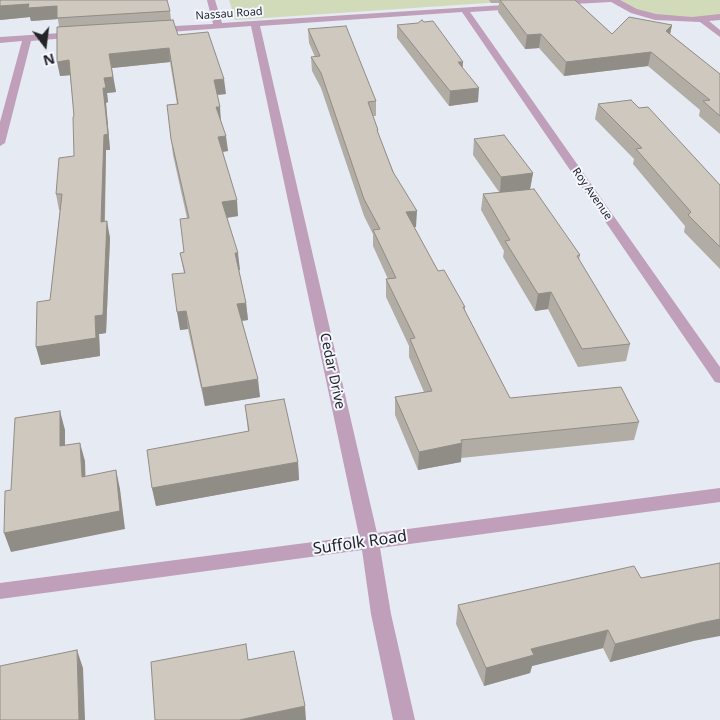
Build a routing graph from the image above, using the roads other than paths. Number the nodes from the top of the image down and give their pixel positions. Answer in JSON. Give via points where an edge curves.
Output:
{"nodes":[{"id":1,"x":211,"y":0,"type":"edge"},
{"id":2,"x":608,"y":0,"type":"edge"},
{"id":3,"x":614,"y":0,"type":"edge"},
{"id":4,"x":551,"y":4,"type":"edge"},
{"id":5,"x":522,"y":6,"type":"edge"},
{"id":6,"x":464,"y":10,"type":"junction"},
{"id":7,"x":720,"y":17,"type":"edge"},
{"id":8,"x":703,"y":20,"type":"junction"},
{"id":9,"x":255,"y":23,"type":"junction"},
{"id":10,"x":218,"y":26,"type":"junction"},
{"id":11,"x":142,"y":31,"type":"edge"},
{"id":12,"x":84,"y":34,"type":"edge"},
{"id":13,"x":720,"y":34,"type":"edge"},
{"id":14,"x":27,"y":38,"type":"junction"},
{"id":15,"x":0,"y":40,"type":"edge"},
{"id":16,"x":0,"y":143,"type":"edge"},
{"id":17,"x":720,"y":378,"type":"edge"},
{"id":18,"x":720,"y":495,"type":"edge"},
{"id":19,"x":370,"y":542,"type":"junction"},
{"id":20,"x":0,"y":591,"type":"edge"},
{"id":21,"x":404,"y":720,"type":"edge"}],
"edges":[{"from":1,"to":10,"type":"street"},
{"from":2,"to":4,"type":"street"},
{"from":3,"to":8,"type":"street","via":[[625,8],[649,16]]},
{"from":5,"to":6,"type":"street","name":"Nassau Road"},
{"from":6,"to":9,"type":"street","name":"Nassau Road"},
{"from":6,"to":17,"type":"street","name":"Roy Avenue"},
{"from":7,"to":8,"type":"street"},
{"from":8,"to":13,"type":"street"},
{"from":9,"to":10,"type":"street","name":"Nassau Road"},
{"from":9,"to":19,"type":"street","name":"Cedar Drive"},
{"from":10,"to":11,"type":"street","name":"Nassau Road"},
{"from":12,"to":14,"type":"street"},
{"from":14,"to":15,"type":"street"},
{"from":14,"to":16,"type":"street"},
{"from":18,"to":19,"type":"street","name":"Suffolk Road"},
{"from":19,"to":20,"type":"street","name":"Suffolk Road"},
{"from":19,"to":21,"type":"street","name":"Cedar Drive","via":[[381,614]]}]}
